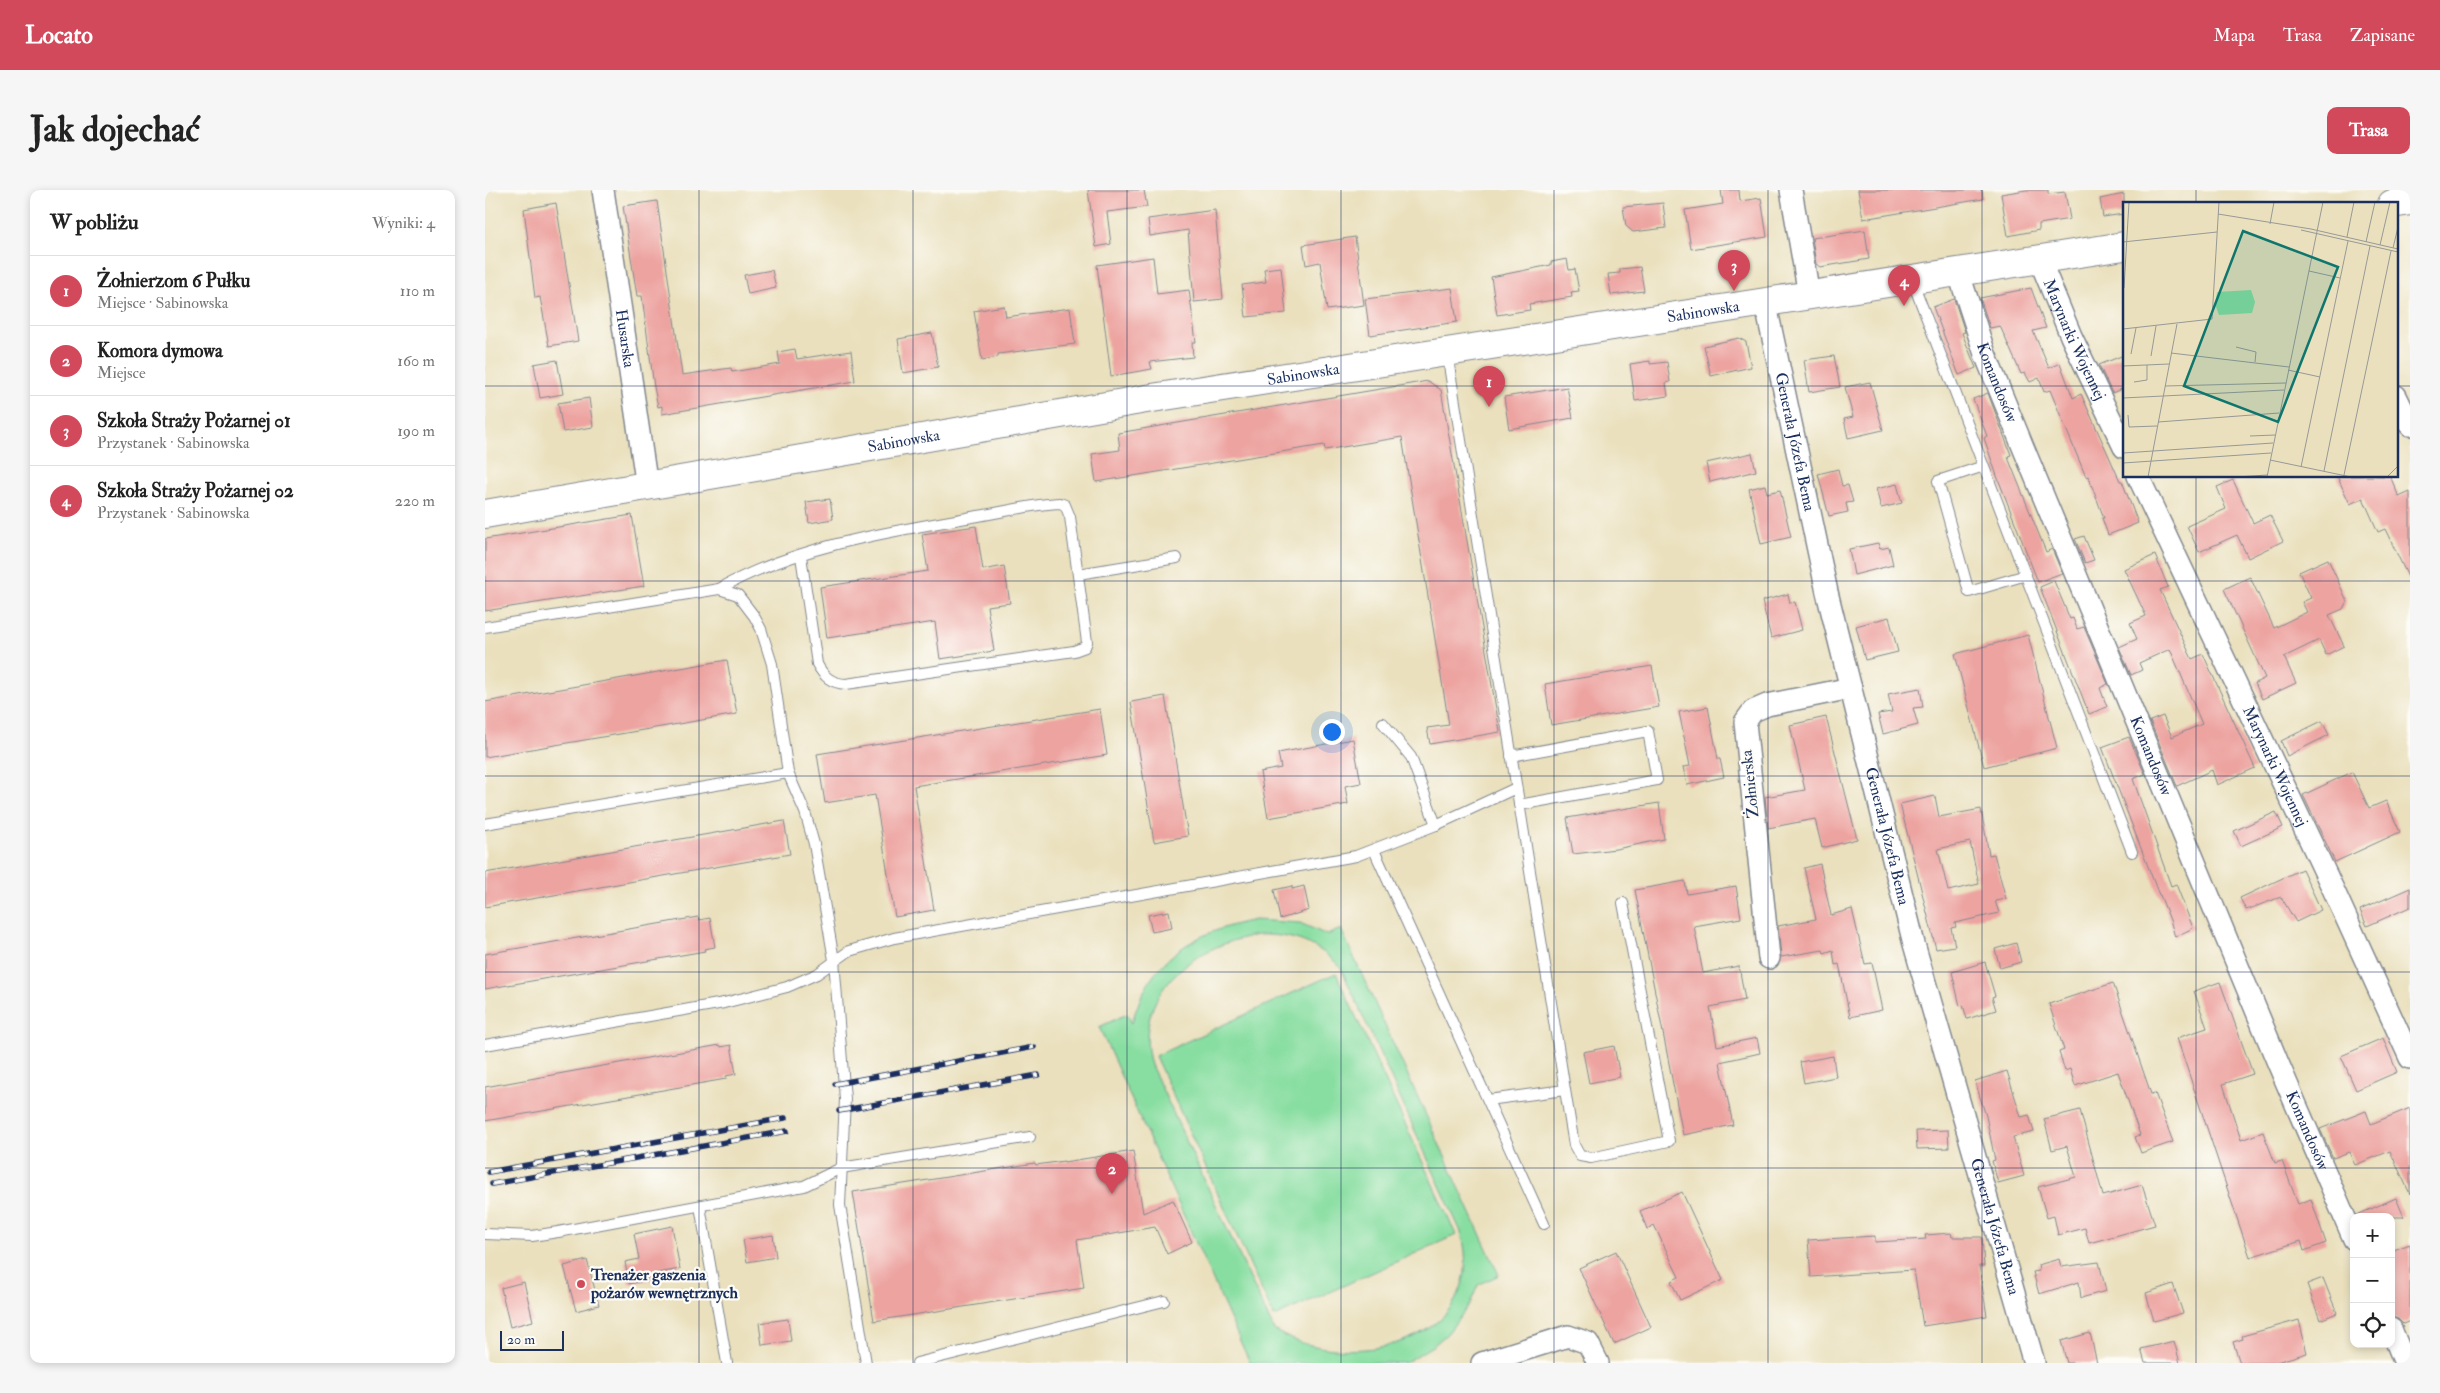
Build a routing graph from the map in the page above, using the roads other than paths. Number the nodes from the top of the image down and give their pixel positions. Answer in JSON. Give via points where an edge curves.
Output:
{"nodes":[{"id":1,"x":603,"y":190,"type":"edge"},
{"id":2,"x":1791,"y":190,"type":"edge"},
{"id":3,"x":2410,"y":200,"type":"edge"},
{"id":4,"x":2397,"y":203,"type":"edge"},
{"id":5,"x":2123,"y":246,"type":"edge"},
{"id":6,"x":2039,"y":258,"type":"junction"},
{"id":7,"x":1958,"y":271,"type":"junction"},
{"id":8,"x":1912,"y":279,"type":"junction"},
{"id":9,"x":1809,"y":294,"type":"junction"},
{"id":10,"x":1765,"y":302,"type":"junction"},
{"id":11,"x":1447,"y":352,"type":"junction"},
{"id":12,"x":2397,"y":398,"type":"edge"},
{"id":13,"x":2410,"y":426,"type":"edge"},
{"id":14,"x":2123,"y":445,"type":"edge"},
{"id":15,"x":1984,"y":466,"type":"junction"},
{"id":16,"x":2139,"y":478,"type":"edge"},
{"id":17,"x":647,"y":487,"type":"junction"},
{"id":18,"x":485,"y":514,"type":"edge"},
{"id":19,"x":801,"y":556,"type":"junction"},
{"id":20,"x":1177,"y":558,"type":"dead end"},
{"id":21,"x":1078,"y":574,"type":"junction"},
{"id":22,"x":2025,"y":575,"type":"junction"},
{"id":23,"x":719,"y":589,"type":"junction"},
{"id":24,"x":485,"y":627,"type":"edge"},
{"id":25,"x":1851,"y":688,"type":"junction"},
{"id":26,"x":1383,"y":723,"type":"dead end"},
{"id":27,"x":1511,"y":756,"type":"junction"},
{"id":28,"x":788,"y":773,"type":"junction"},
{"id":29,"x":1516,"y":788,"type":"junction"},
{"id":30,"x":1519,"y":805,"type":"junction"},
{"id":31,"x":485,"y":824,"type":"edge"},
{"id":32,"x":1436,"y":825,"type":"junction"},
{"id":33,"x":1374,"y":850,"type":"junction"},
{"id":34,"x":2132,"y":852,"type":"dead end"},
{"id":35,"x":1623,"y":904,"type":"dead end"},
{"id":36,"x":1769,"y":958,"type":"dead end"},
{"id":37,"x":835,"y":960,"type":"junction"},
{"id":38,"x":485,"y":1045,"type":"edge"},
{"id":39,"x":2410,"y":1058,"type":"edge"},
{"id":40,"x":1565,"y":1090,"type":"junction"},
{"id":41,"x":1488,"y":1100,"type":"junction"},
{"id":42,"x":1030,"y":1137,"type":"dead end"},
{"id":43,"x":841,"y":1168,"type":"junction"},
{"id":44,"x":700,"y":1206,"type":"junction"},
{"id":45,"x":1544,"y":1224,"type":"dead end"},
{"id":46,"x":2350,"y":1230,"type":"edge"},
{"id":47,"x":485,"y":1234,"type":"edge"},
{"id":48,"x":1164,"y":1301,"type":"dead end"},
{"id":49,"x":2395,"y":1339,"type":"edge"},
{"id":50,"x":727,"y":1363,"type":"edge"},
{"id":51,"x":867,"y":1363,"type":"edge"},
{"id":52,"x":917,"y":1363,"type":"edge"},
{"id":53,"x":1483,"y":1363,"type":"edge"},
{"id":54,"x":1598,"y":1363,"type":"edge"},
{"id":55,"x":2034,"y":1363,"type":"edge"},
{"id":56,"x":2405,"y":1363,"type":"edge"}],
"edges":[{"from":1,"to":17,"type":"street","name":"Husarska"},
{"from":2,"to":9,"type":"street"},
{"from":3,"to":4,"type":"street"},
{"from":5,"to":6,"type":"street","name":"Sabinowska"},
{"from":6,"to":7,"type":"street","name":"Sabinowska"},
{"from":6,"to":14,"type":"street","name":"Marynarki Wojennej","via":[[2071,336]]},
{"from":7,"to":8,"type":"street","name":"Sabinowska"},
{"from":7,"to":46,"type":"street","name":"Komandosów","via":[[1985,354],[2016,430]]},
{"from":8,"to":9,"type":"street","name":"Sabinowska"},
{"from":8,"to":15,"type":"lane"},
{"from":9,"to":10,"type":"street","name":"Sabinowska"},
{"from":10,"to":11,"type":"street","name":"Sabinowska"},
{"from":10,"to":25,"type":"street","name":"Generała Józefa Bema","via":[[1827,592]]},
{"from":11,"to":17,"type":"street","name":"Sabinowska","via":[[1152,398]]},
{"from":11,"to":27,"type":"lane"},
{"from":12,"to":13,"type":"street"},
{"from":15,"to":22,"type":"lane"},
{"from":15,"to":22,"type":"lane","via":[[1937,481],[1969,592]]},
{"from":16,"to":39,"type":"street","name":"Marynarki Wojennej"},
{"from":17,"to":18,"type":"street","name":"Sabinowska"},
{"from":19,"to":21,"type":"lane","via":[[888,531],[1060,503],[1069,510]]},
{"from":19,"to":21,"type":"lane","via":[[817,664],[828,680],[846,684],[1080,650],[1085,647],[1087,636]]},
{"from":19,"to":23,"type":"lane","via":[[755,571]]},
{"from":20,"to":21,"type":"lane"},
{"from":22,"to":34,"type":"lane"},
{"from":23,"to":24,"type":"lane"},
{"from":23,"to":28,"type":"lane","via":[[738,595],[761,629],[772,664]]},
{"from":25,"to":36,"type":"street","name":"Żołnierska","via":[[1767,705],[1753,711],[1745,722]]},
{"from":25,"to":55,"type":"street","name":"Generała Józefa Bema","via":[[1914,944]]},
{"from":26,"to":32,"type":"lane","via":[[1411,757]]},
{"from":27,"to":29,"type":"lane"},
{"from":27,"to":30,"type":"lane","via":[[1648,731],[1657,780]]},
{"from":28,"to":31,"type":"lane"},
{"from":28,"to":37,"type":"lane","via":[[812,836]]},
{"from":29,"to":30,"type":"lane"},
{"from":29,"to":32,"type":"lane"},
{"from":30,"to":40,"type":"lane"},
{"from":32,"to":33,"type":"lane"},
{"from":33,"to":37,"type":"lane","via":[[1336,861],[895,938],[865,945]]},
{"from":33,"to":41,"type":"lane"},
{"from":35,"to":40,"type":"lane","via":[[1669,1141],[1591,1158],[1580,1156],[1574,1145]]},
{"from":37,"to":38,"type":"lane","via":[[802,982],[724,1003]]},
{"from":37,"to":43,"type":"lane","via":[[845,1098]]},
{"from":40,"to":41,"type":"lane"},
{"from":41,"to":45,"type":"lane"},
{"from":42,"to":43,"type":"lane"},
{"from":43,"to":44,"type":"lane","via":[[803,1186]]},
{"from":43,"to":51,"type":"lane","via":[[840,1205]]},
{"from":44,"to":47,"type":"lane","via":[[541,1235]]},
{"from":44,"to":50,"type":"lane"},
{"from":48,"to":52,"type":"lane"},
{"from":49,"to":56,"type":"street"},
{"from":53,"to":54,"type":"street","via":[[1568,1336],[1588,1343]]}]}
